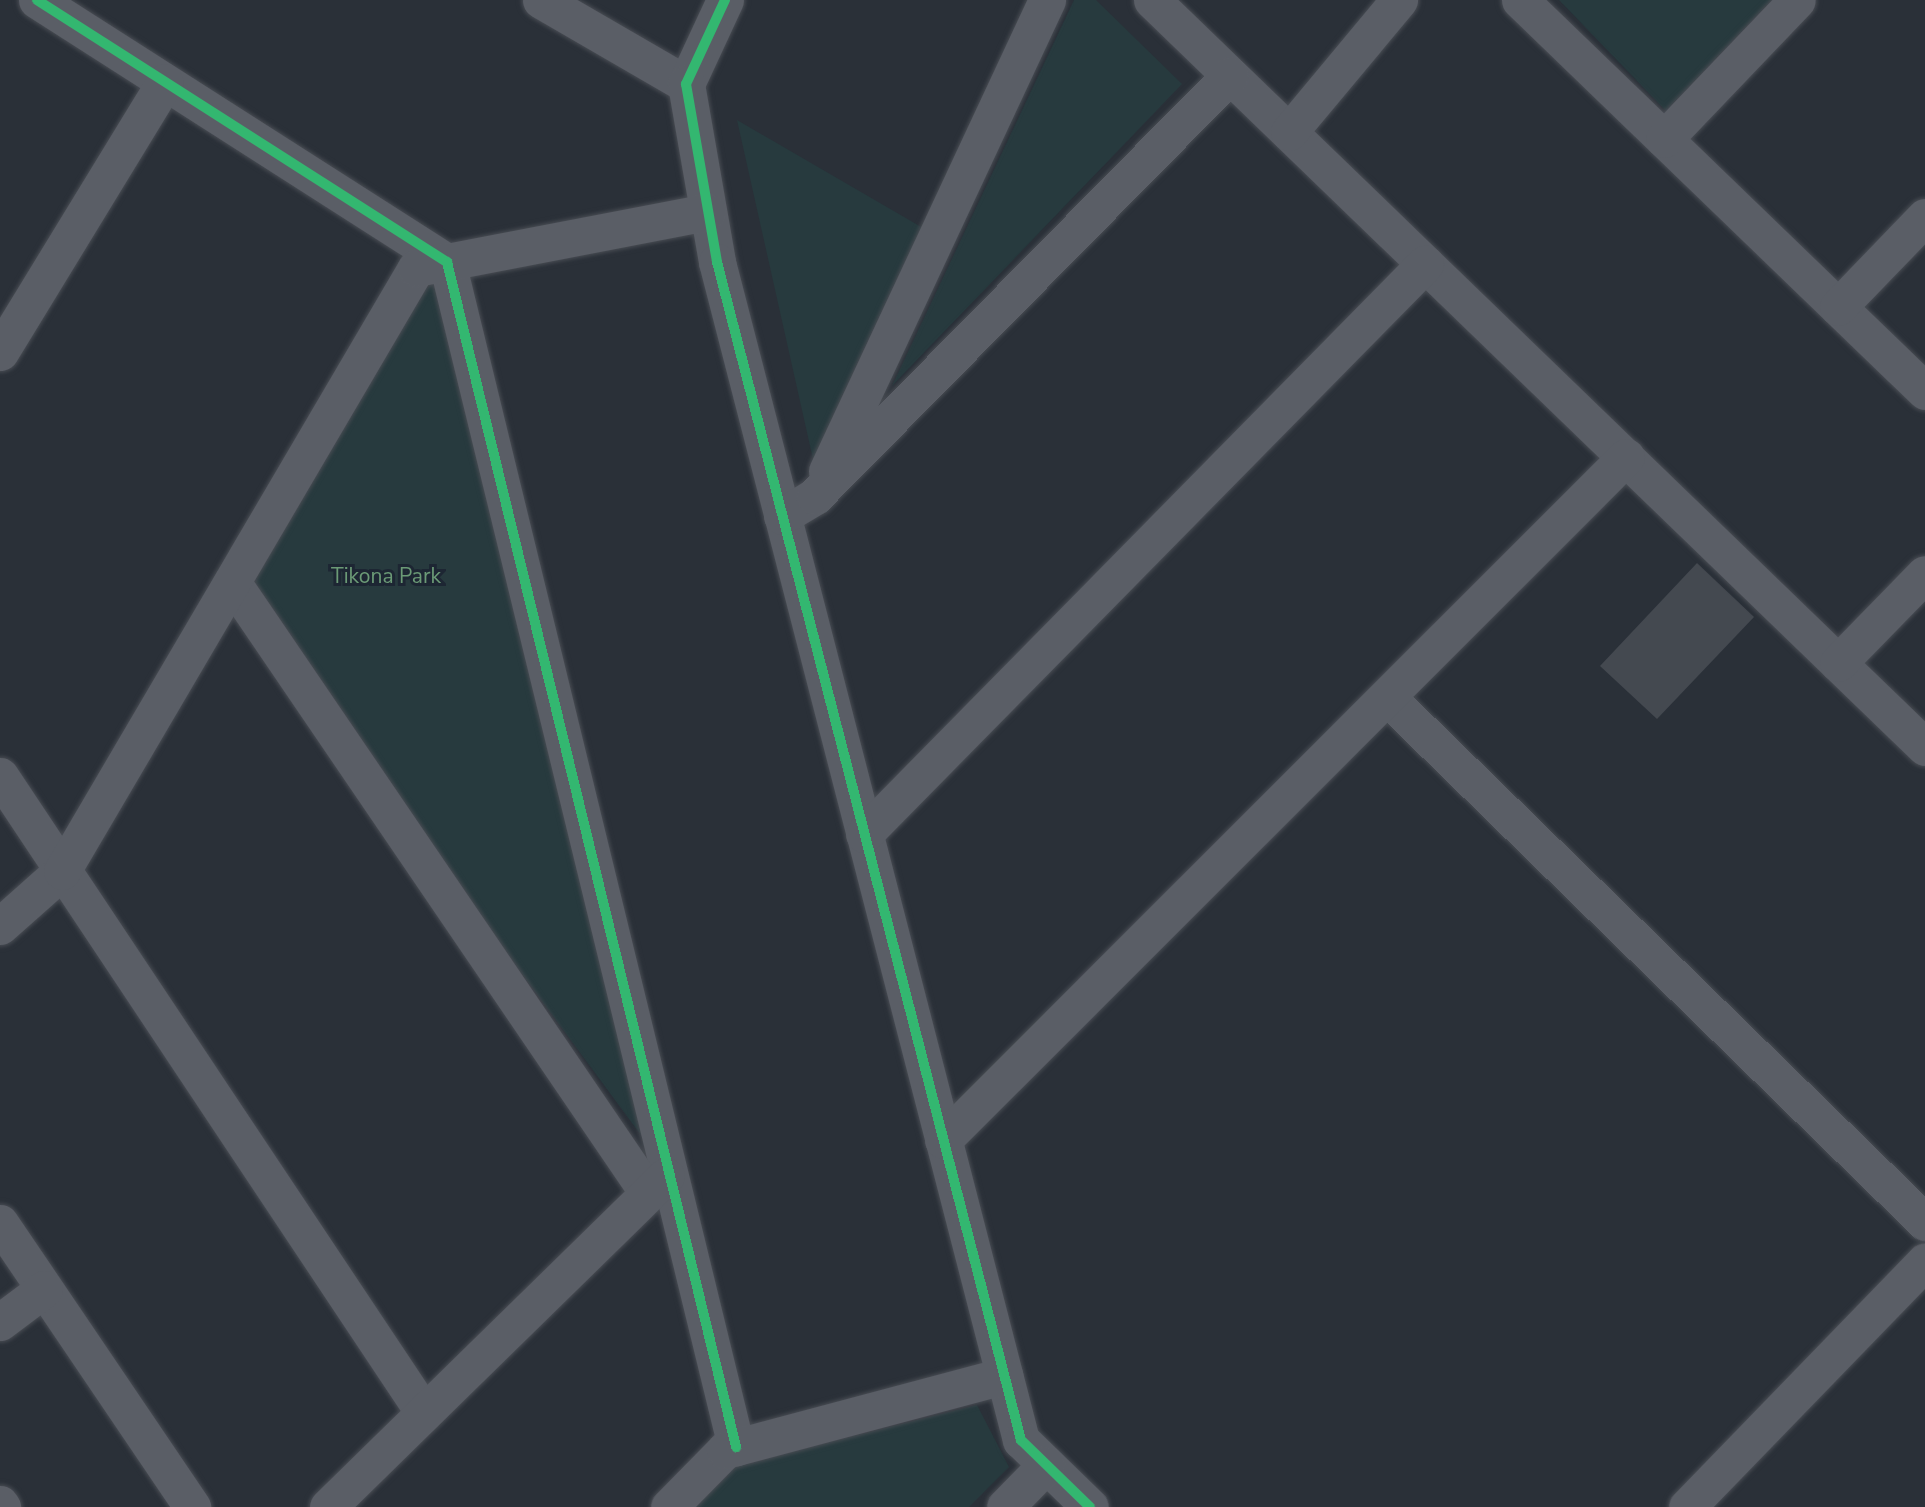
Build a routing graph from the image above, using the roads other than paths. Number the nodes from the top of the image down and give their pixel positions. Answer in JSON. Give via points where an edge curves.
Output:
{"nodes":[{"id":1,"x":37,"y":0,"type":"edge"},
{"id":2,"x":541,"y":0,"type":"edge"},
{"id":3,"x":725,"y":0,"type":"edge"},
{"id":4,"x":1047,"y":0,"type":"edge"},
{"id":5,"x":1152,"y":0,"type":"edge"},
{"id":6,"x":1399,"y":0,"type":"edge"},
{"id":7,"x":1520,"y":0,"type":"edge"},
{"id":8,"x":1797,"y":0,"type":"edge"},
{"id":9,"x":1230,"y":75,"type":"junction"},
{"id":10,"x":165,"y":82,"type":"junction"},
{"id":11,"x":686,"y":84,"type":"junction"},
{"id":12,"x":1289,"y":132,"type":"junction"},
{"id":13,"x":1664,"y":139,"type":"junction"},
{"id":14,"x":708,"y":212,"type":"junction"},
{"id":15,"x":1925,"y":216,"type":"edge"},
{"id":16,"x":447,"y":262,"type":"junction"},
{"id":17,"x":1425,"y":264,"type":"junction"},
{"id":18,"x":1838,"y":307,"type":"junction"},
{"id":19,"x":0,"y":352,"type":"edge"},
{"id":20,"x":1925,"y":391,"type":"edge"},
{"id":21,"x":1626,"y":457,"type":"junction"},
{"id":22,"x":815,"y":496,"type":"junction"},
{"id":23,"x":782,"y":516,"type":"junction"},
{"id":24,"x":1925,"y":574,"type":"edge"},
{"id":25,"x":232,"y":582,"type":"junction"},
{"id":26,"x":1838,"y":663,"type":"junction"},
{"id":27,"x":1387,"y":697,"type":"junction"},
{"id":28,"x":1925,"y":747,"type":"edge"},
{"id":29,"x":0,"y":776,"type":"edge"},
{"id":30,"x":864,"y":834,"type":"junction"},
{"id":31,"x":62,"y":870,"type":"junction"},
{"id":32,"x":0,"y":926,"type":"edge"},
{"id":33,"x":943,"y":1140,"type":"junction"},
{"id":34,"x":659,"y":1183,"type":"junction"},
{"id":35,"x":1925,"y":1222,"type":"edge"},
{"id":36,"x":0,"y":1223,"type":"edge"},
{"id":37,"x":1925,"y":1261,"type":"edge"},
{"id":38,"x":44,"y":1289,"type":"junction"},
{"id":39,"x":0,"y":1322,"type":"edge"},
{"id":40,"x":1004,"y":1376,"type":"junction"},
{"id":41,"x":424,"y":1413,"type":"junction"},
{"id":42,"x":736,"y":1447,"type":"junction"},
{"id":43,"x":1046,"y":1465,"type":"junction"},
{"id":44,"x":192,"y":1507,"type":"edge"},
{"id":45,"x":328,"y":1507,"type":"edge"},
{"id":46,"x":669,"y":1507,"type":"edge"},
{"id":47,"x":1005,"y":1507,"type":"edge"},
{"id":48,"x":1090,"y":1507,"type":"edge"},
{"id":49,"x":1688,"y":1507,"type":"edge"}],
"edges":[{"from":1,"to":10,"type":"street"},
{"from":2,"to":11,"type":"street"},
{"from":3,"to":11,"type":"street"},
{"from":4,"to":22,"type":"street"},
{"from":5,"to":9,"type":"street"},
{"from":6,"to":12,"type":"street"},
{"from":7,"to":13,"type":"street"},
{"from":8,"to":13,"type":"street"},
{"from":9,"to":12,"type":"street"},
{"from":9,"to":22,"type":"street"},
{"from":10,"to":16,"type":"street"},
{"from":10,"to":19,"type":"street"},
{"from":11,"to":14,"type":"street"},
{"from":12,"to":17,"type":"street"},
{"from":13,"to":18,"type":"street"},
{"from":14,"to":16,"type":"street"},
{"from":14,"to":23,"type":"street"},
{"from":15,"to":18,"type":"street"},
{"from":16,"to":25,"type":"street","via":[[416,268]]},
{"from":16,"to":34,"type":"street"},
{"from":17,"to":21,"type":"street"},
{"from":17,"to":30,"type":"street"},
{"from":18,"to":20,"type":"street"},
{"from":21,"to":26,"type":"street"},
{"from":21,"to":27,"type":"street"},
{"from":22,"to":23,"type":"street"},
{"from":23,"to":30,"type":"street"},
{"from":24,"to":26,"type":"street"},
{"from":25,"to":31,"type":"street"},
{"from":25,"to":34,"type":"street"},
{"from":26,"to":28,"type":"street"},
{"from":27,"to":33,"type":"street"},
{"from":27,"to":35,"type":"street"},
{"from":29,"to":31,"type":"street"},
{"from":30,"to":33,"type":"street"},
{"from":31,"to":32,"type":"street"},
{"from":31,"to":41,"type":"street"},
{"from":33,"to":40,"type":"street"},
{"from":34,"to":41,"type":"street"},
{"from":34,"to":42,"type":"street"},
{"from":36,"to":38,"type":"street"},
{"from":37,"to":49,"type":"street"},
{"from":38,"to":39,"type":"street"},
{"from":38,"to":44,"type":"street"},
{"from":40,"to":42,"type":"street"},
{"from":40,"to":43,"type":"street","via":[[1021,1440]]},
{"from":41,"to":45,"type":"street"},
{"from":42,"to":46,"type":"street","via":[[725,1450]]},
{"from":43,"to":47,"type":"street"},
{"from":43,"to":48,"type":"street"}]}
